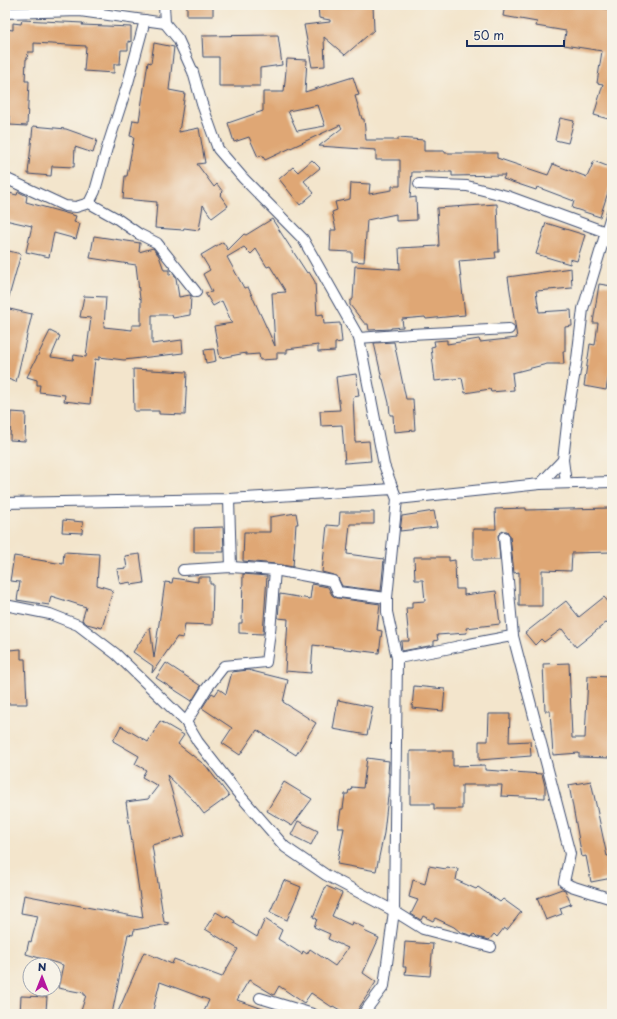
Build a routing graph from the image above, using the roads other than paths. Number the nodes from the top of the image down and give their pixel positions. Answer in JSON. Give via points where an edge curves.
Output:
{"nodes":[{"id":1,"x":164,"y":5,"type":"edge"},
{"id":2,"x":5,"y":13,"type":"edge"},
{"id":3,"x":144,"y":20,"type":"junction"},
{"id":4,"x":165,"y":23,"type":"junction"},
{"id":5,"x":5,"y":178,"type":"edge"},
{"id":6,"x":419,"y":184,"type":"dead end"},
{"id":7,"x":89,"y":202,"type":"junction"},
{"id":8,"x":612,"y":212,"type":"edge"},
{"id":9,"x":609,"y":233,"type":"edge"},
{"id":10,"x":196,"y":292,"type":"dead end"},
{"id":11,"x":509,"y":329,"type":"dead end"},
{"id":12,"x":359,"y":338,"type":"junction"},
{"id":13,"x":563,"y":460,"type":"junction"},
{"id":14,"x":612,"y":482,"type":"edge"},
{"id":15,"x":566,"y":483,"type":"junction"},
{"id":16,"x":540,"y":484,"type":"junction"},
{"id":17,"x":392,"y":489,"type":"junction"},
{"id":18,"x":229,"y":499,"type":"junction"},
{"id":19,"x":397,"y":499,"type":"junction"},
{"id":20,"x":5,"y":503,"type":"edge"},
{"id":21,"x":504,"y":537,"type":"dead end"},
{"id":22,"x":230,"y":567,"type":"junction"},
{"id":23,"x":183,"y":570,"type":"dead end"},
{"id":24,"x":275,"y":570,"type":"junction"},
{"id":25,"x":387,"y":598,"type":"junction"},
{"id":26,"x":5,"y":605,"type":"edge"},
{"id":27,"x":514,"y":636,"type":"junction"},
{"id":28,"x":397,"y":658,"type":"junction"},
{"id":29,"x":186,"y":722,"type":"junction"},
{"id":30,"x":612,"y":899,"type":"edge"},
{"id":31,"x":394,"y":911,"type":"junction"},
{"id":32,"x":491,"y":947,"type":"dead end"},
{"id":33,"x":260,"y":998,"type":"dead end"},
{"id":34,"x":312,"y":1014,"type":"edge"},
{"id":35,"x":363,"y":1014,"type":"edge"}],
"edges":[{"from":1,"to":4,"type":"street"},
{"from":2,"to":3,"type":"street","via":[[80,11]]},
{"from":3,"to":4,"type":"street"},
{"from":3,"to":7,"type":"street","via":[[128,83]]},
{"from":4,"to":12,"type":"street","via":[[178,39],[193,72],[218,149],[303,239]]},
{"from":5,"to":7,"type":"street","via":[[65,206],[76,207]]},
{"from":6,"to":9,"type":"street","via":[[466,186],[507,196]]},
{"from":7,"to":10,"type":"street","via":[[157,243]]},
{"from":8,"to":9,"type":"street"},
{"from":9,"to":13,"type":"street","via":[[583,309]]},
{"from":11,"to":12,"type":"street"},
{"from":12,"to":17,"type":"street","via":[[384,465]]},
{"from":13,"to":15,"type":"street"},
{"from":13,"to":16,"type":"street"},
{"from":14,"to":15,"type":"street"},
{"from":15,"to":16,"type":"street"},
{"from":16,"to":19,"type":"street"},
{"from":17,"to":18,"type":"street"},
{"from":17,"to":19,"type":"street"},
{"from":18,"to":20,"type":"street"},
{"from":18,"to":22,"type":"street"},
{"from":19,"to":25,"type":"street"},
{"from":21,"to":27,"type":"street"},
{"from":22,"to":23,"type":"street"},
{"from":22,"to":24,"type":"street"},
{"from":24,"to":25,"type":"street","via":[[333,581],[338,592]]},
{"from":24,"to":29,"type":"street","via":[[266,662],[224,666]]},
{"from":25,"to":28,"type":"street","via":[[387,612]]},
{"from":26,"to":29,"type":"street","via":[[50,614],[78,625],[116,654]]},
{"from":27,"to":28,"type":"street"},
{"from":27,"to":30,"type":"street","via":[[570,854],[564,882]]},
{"from":28,"to":31,"type":"street"},
{"from":29,"to":31,"type":"street","via":[[198,742],[237,792],[286,847],[326,875]]},
{"from":31,"to":32,"type":"street","via":[[423,929]]},
{"from":31,"to":35,"type":"street","via":[[384,986]]},
{"from":33,"to":34,"type":"street"}]}
